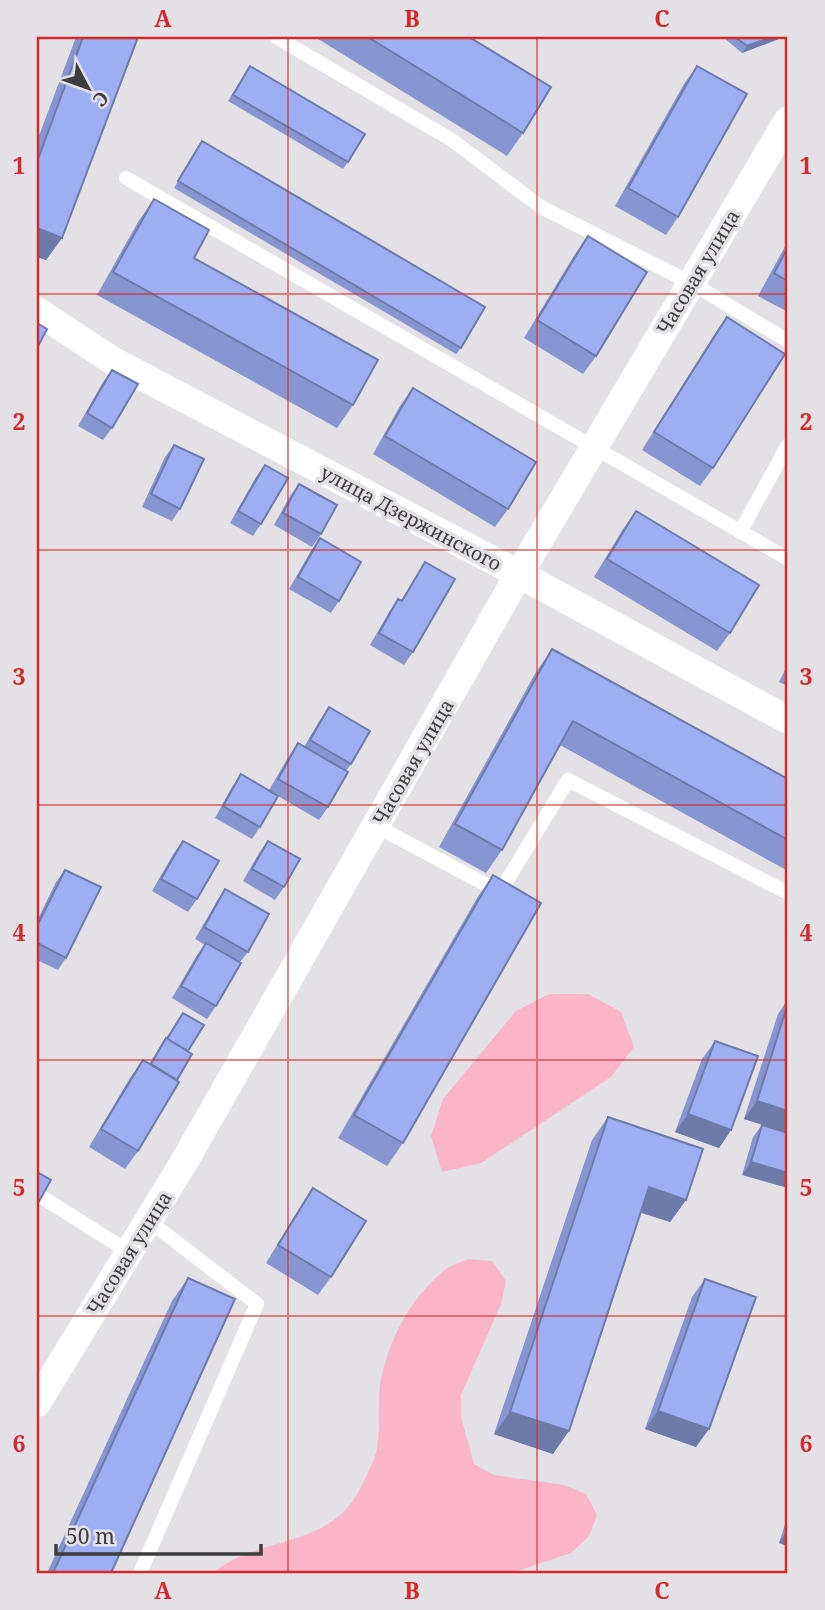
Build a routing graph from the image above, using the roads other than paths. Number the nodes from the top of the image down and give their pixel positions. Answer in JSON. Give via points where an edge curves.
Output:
{"nodes":[{"id":1,"x":276,"y":37,"type":"edge"},
{"id":2,"x":788,"y":120,"type":"edge"},
{"id":3,"x":126,"y":178,"type":"dead end"},
{"id":4,"x":691,"y":283,"type":"junction"},
{"id":5,"x":37,"y":311,"type":"edge"},
{"id":6,"x":788,"y":341,"type":"edge"},
{"id":7,"x":788,"y":445,"type":"edge"},
{"id":8,"x":594,"y":448,"type":"junction"},
{"id":9,"x":740,"y":531,"type":"junction"},
{"id":10,"x":788,"y":559,"type":"edge"},
{"id":11,"x":519,"y":574,"type":"junction"},
{"id":12,"x":788,"y":720,"type":"edge"},
{"id":13,"x":376,"y":826,"type":"junction"},
{"id":14,"x":788,"y":893,"type":"edge"},
{"id":15,"x":37,"y":1195,"type":"edge"},
{"id":16,"x":149,"y":1221,"type":"junction"},
{"id":17,"x":129,"y":1252,"type":"junction"},
{"id":18,"x":37,"y":1403,"type":"edge"},
{"id":19,"x":140,"y":1573,"type":"edge"}],
"edges":[{"from":1,"to":4,"type":"lane","via":[[452,140],[541,207]]},
{"from":2,"to":4,"type":"street","name":"Часовая улица"},
{"from":3,"to":8,"type":"lane"},
{"from":4,"to":6,"type":"lane"},
{"from":4,"to":8,"type":"street","name":"Часовая улица"},
{"from":5,"to":11,"type":"street","name":"улица Дзержинского","via":[[113,361]]},
{"from":7,"to":9,"type":"lane"},
{"from":8,"to":9,"type":"lane"},
{"from":8,"to":11,"type":"street","name":"Часовая улица"},
{"from":9,"to":10,"type":"lane"},
{"from":11,"to":12,"type":"street","name":"улица Дзержинского"},
{"from":11,"to":13,"type":"street","name":"Часовая улица"},
{"from":13,"to":14,"type":"lane","via":[[500,892],[568,780]]},
{"from":13,"to":16,"type":"street","name":"Часовая улица"},
{"from":15,"to":17,"type":"lane"},
{"from":16,"to":17,"type":"street","name":"Часовая улица"},
{"from":16,"to":19,"type":"lane","via":[[257,1304]]},
{"from":17,"to":18,"type":"street","name":"Часовая улица"}]}
